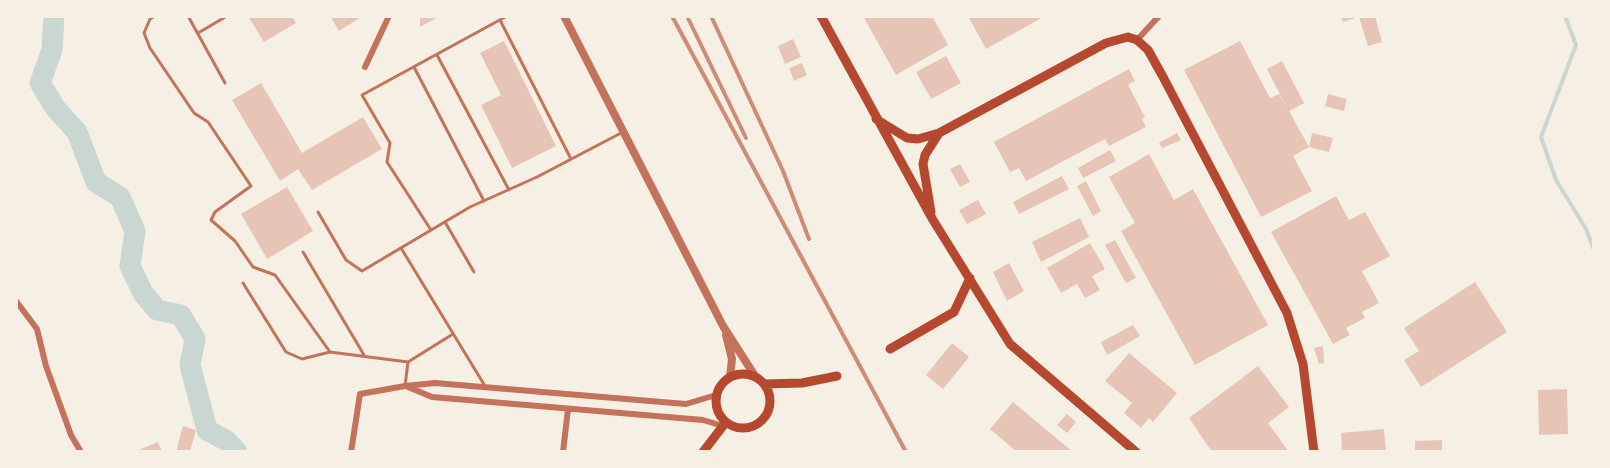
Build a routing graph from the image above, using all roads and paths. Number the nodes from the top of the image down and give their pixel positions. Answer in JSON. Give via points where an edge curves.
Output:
{"nodes":[{"id":1,"x":155,"y":16,"type":"edge"},
{"id":2,"x":188,"y":16,"type":"edge"},
{"id":3,"x":228,"y":16,"type":"edge"},
{"id":4,"x":507,"y":16,"type":"edge"},
{"id":5,"x":564,"y":16,"type":"edge"},
{"id":6,"x":821,"y":16,"type":"edge"},
{"id":7,"x":1159,"y":16,"type":"edge"},
{"id":8,"x":388,"y":17,"type":"edge"},
{"id":9,"x":500,"y":20,"type":"junction"},
{"id":10,"x":198,"y":33,"type":"junction"},
{"id":11,"x":1137,"y":40,"type":"junction"},
{"id":12,"x":437,"y":55,"type":"junction"},
{"id":13,"x":365,"y":67,"type":"dead end"},
{"id":14,"x":414,"y":67,"type":"junction"},
{"id":15,"x":225,"y":83,"type":"dead end"},
{"id":16,"x":876,"y":119,"type":"junction"},
{"id":17,"x":623,"y":132,"type":"junction"},
{"id":18,"x":939,"y":133,"type":"junction"},
{"id":19,"x":571,"y":159,"type":"junction"},
{"id":20,"x":509,"y":190,"type":"junction"},
{"id":21,"x":484,"y":201,"type":"junction"},
{"id":22,"x":318,"y":212,"type":"dead end"},
{"id":23,"x":933,"y":220,"type":"junction"},
{"id":24,"x":445,"y":222,"type":"junction"},
{"id":25,"x":431,"y":230,"type":"junction"},
{"id":26,"x":400,"y":248,"type":"junction"},
{"id":27,"x":303,"y":252,"type":"dead end"},
{"id":28,"x":474,"y":272,"type":"dead end"},
{"id":29,"x":970,"y":278,"type":"junction"},
{"id":30,"x":243,"y":283,"type":"dead end"},
{"id":31,"x":16,"y":302,"type":"edge"},
{"id":32,"x":723,"y":326,"type":"junction"},
{"id":33,"x":453,"y":334,"type":"junction"},
{"id":34,"x":890,"y":349,"type":"dead end"},
{"id":35,"x":330,"y":352,"type":"junction"},
{"id":36,"x":364,"y":355,"type":"junction"},
{"id":37,"x":408,"y":362,"type":"junction"},
{"id":38,"x":755,"y":376,"type":"junction"},
{"id":39,"x":837,"y":376,"type":"dead end"},
{"id":40,"x":730,"y":377,"type":"junction"},
{"id":41,"x":764,"y":384,"type":"junction"},
{"id":42,"x":405,"y":386,"type":"junction"},
{"id":43,"x":486,"y":387,"type":"junction"},
{"id":44,"x":717,"y":395,"type":"junction"},
{"id":45,"x":568,"y":409,"type":"junction"},
{"id":46,"x":725,"y":424,"type":"junction"},
{"id":47,"x":81,"y":452,"type":"edge"},
{"id":48,"x":351,"y":452,"type":"edge"},
{"id":49,"x":563,"y":452,"type":"edge"},
{"id":50,"x":703,"y":452,"type":"edge"},
{"id":51,"x":1136,"y":452,"type":"edge"},
{"id":52,"x":1314,"y":452,"type":"edge"}],
"edges":[{"from":1,"to":35,"type":"lane","via":[[144,33],[150,48],[194,112],[208,122],[251,186],[215,212],[211,220],[236,241],[253,267],[275,275]]},
{"from":2,"to":10,"type":"lane"},
{"from":3,"to":10,"type":"lane"},
{"from":4,"to":9,"type":"lane"},
{"from":5,"to":17,"type":"street"},
{"from":6,"to":16,"type":"main road"},
{"from":7,"to":11,"type":"street"},
{"from":8,"to":13,"type":"street"},
{"from":9,"to":12,"type":"lane"},
{"from":9,"to":19,"type":"lane"},
{"from":10,"to":15,"type":"lane"},
{"from":11,"to":18,"type":"main road","via":[[1128,37],[1106,43]]},
{"from":11,"to":52,"type":"main road","via":[[1148,50],[1162,75],[1287,313],[1303,364]]},
{"from":12,"to":14,"type":"lane"},
{"from":12,"to":20,"type":"lane"},
{"from":14,"to":21,"type":"lane"},
{"from":14,"to":25,"type":"lane","via":[[362,95],[390,142],[387,162]]},
{"from":16,"to":18,"type":"main road","via":[[907,138]]},
{"from":16,"to":23,"type":"main road"},
{"from":17,"to":19,"type":"lane"},
{"from":17,"to":32,"type":"street"},
{"from":18,"to":23,"type":"main road","via":[[924,155],[923,164]]},
{"from":19,"to":20,"type":"lane"},
{"from":20,"to":21,"type":"lane"},
{"from":21,"to":24,"type":"lane"},
{"from":22,"to":26,"type":"lane","via":[[346,260],[362,271]]},
{"from":23,"to":29,"type":"main road"},
{"from":24,"to":25,"type":"lane"},
{"from":24,"to":28,"type":"lane"},
{"from":25,"to":26,"type":"lane"},
{"from":26,"to":33,"type":"lane"},
{"from":27,"to":36,"type":"lane"},
{"from":29,"to":34,"type":"main road","via":[[954,312]]},
{"from":29,"to":51,"type":"main road","via":[[1010,344]]},
{"from":30,"to":35,"type":"lane","via":[[286,352],[302,359]]},
{"from":31,"to":47,"type":"street","via":[[37,329],[46,366]]},
{"from":32,"to":38,"type":"street"},
{"from":32,"to":40,"type":"street","via":[[732,359]]},
{"from":33,"to":37,"type":"lane"},
{"from":33,"to":43,"type":"lane"},
{"from":35,"to":36,"type":"lane"},
{"from":36,"to":37,"type":"lane"},
{"from":37,"to":42,"type":"lane"},
{"from":38,"to":40,"type":"main road"},
{"from":38,"to":41,"type":"main road"},
{"from":39,"to":41,"type":"main road","via":[[802,383]]},
{"from":40,"to":44,"type":"main road"},
{"from":41,"to":46,"type":"main road","via":[[770,399],[761,421],[746,428]]},
{"from":42,"to":43,"type":"street","via":[[435,383]]},
{"from":42,"to":45,"type":"street","via":[[432,396]]},
{"from":42,"to":48,"type":"street","via":[[360,394]]},
{"from":43,"to":44,"type":"street","via":[[686,404]]},
{"from":44,"to":46,"type":"main road","via":[[717,410]]},
{"from":45,"to":46,"type":"street"},
{"from":45,"to":49,"type":"street"},
{"from":46,"to":50,"type":"main road"}]}
